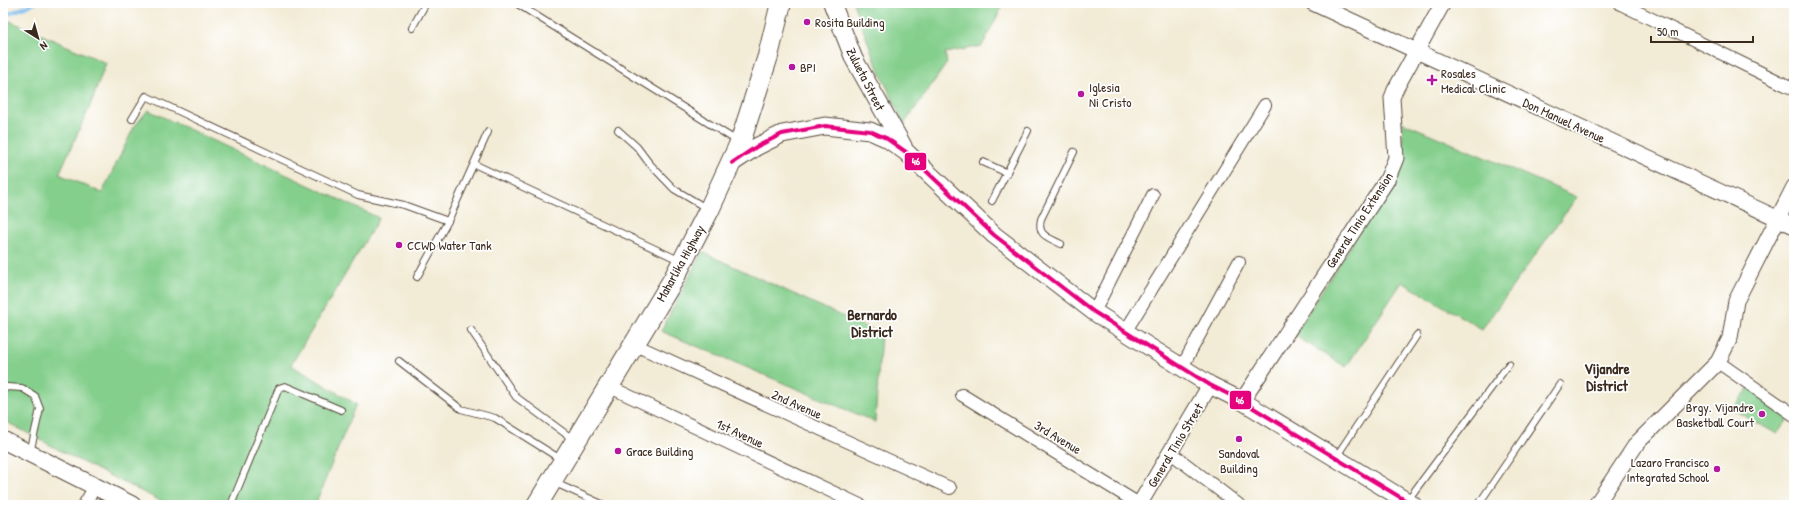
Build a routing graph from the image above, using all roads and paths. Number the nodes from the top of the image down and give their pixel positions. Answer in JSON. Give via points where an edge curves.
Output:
{"nodes":[{"id":1,"x":426,"y":3,"type":"edge"},
{"id":2,"x":516,"y":3,"type":"edge"},
{"id":3,"x":781,"y":3,"type":"edge"},
{"id":4,"x":832,"y":3,"type":"edge"},
{"id":5,"x":1313,"y":3,"type":"edge"},
{"id":6,"x":1443,"y":3,"type":"edge"},
{"id":7,"x":1619,"y":3,"type":"edge"},
{"id":8,"x":412,"y":28,"type":"dead end"},
{"id":9,"x":1417,"y":52,"type":"junction"},
{"id":10,"x":1794,"y":89,"type":"edge"},
{"id":11,"x":1266,"y":104,"type":"dead end"},
{"id":12,"x":132,"y":118,"type":"dead end"},
{"id":13,"x":618,"y":130,"type":"dead end"},
{"id":14,"x":1028,"y":131,"type":"dead end"},
{"id":15,"x":488,"y":132,"type":"dead end"},
{"id":16,"x":740,"y":143,"type":"junction"},
{"id":17,"x":906,"y":152,"type":"junction"},
{"id":18,"x":1074,"y":152,"type":"dead end"},
{"id":19,"x":983,"y":162,"type":"dead end"},
{"id":20,"x":732,"y":163,"type":"junction"},
{"id":21,"x":474,"y":164,"type":"junction"},
{"id":22,"x":1006,"y":173,"type":"junction"},
{"id":23,"x":1794,"y":187,"type":"edge"},
{"id":24,"x":1153,"y":196,"type":"dead end"},
{"id":25,"x":992,"y":201,"type":"dead end"},
{"id":26,"x":709,"y":210,"type":"junction"},
{"id":27,"x":1779,"y":219,"type":"junction"},
{"id":28,"x":448,"y":222,"type":"junction"},
{"id":29,"x":1794,"y":226,"type":"edge"},
{"id":30,"x":1061,"y":244,"type":"dead end"},
{"id":31,"x":682,"y":262,"type":"junction"},
{"id":32,"x":1239,"y":262,"type":"dead end"},
{"id":33,"x":418,"y":277,"type":"dead end"},
{"id":34,"x":1094,"y":312,"type":"junction"},
{"id":35,"x":471,"y":330,"type":"dead end"},
{"id":36,"x":1125,"y":332,"type":"junction"},
{"id":37,"x":1417,"y":335,"type":"dead end"},
{"id":38,"x":633,"y":344,"type":"junction"},
{"id":39,"x":399,"y":361,"type":"dead end"},
{"id":40,"x":1718,"y":362,"type":"junction"},
{"id":41,"x":1508,"y":364,"type":"dead end"},
{"id":42,"x":1182,"y":367,"type":"junction"},
{"id":43,"x":1560,"y":384,"type":"dead end"},
{"id":44,"x":1210,"y":385,"type":"junction"},
{"id":45,"x":608,"y":386,"type":"junction"},
{"id":46,"x":3,"y":390,"type":"edge"},
{"id":47,"x":962,"y":395,"type":"dead end"},
{"id":48,"x":1242,"y":401,"type":"junction"},
{"id":49,"x":341,"y":410,"type":"dead end"},
{"id":50,"x":1794,"y":415,"type":"edge"},
{"id":51,"x":3,"y":440,"type":"edge"},
{"id":52,"x":575,"y":441,"type":"junction"},
{"id":53,"x":30,"y":452,"type":"junction"},
{"id":54,"x":1171,"y":453,"type":"junction"},
{"id":55,"x":1336,"y":458,"type":"junction"},
{"id":56,"x":563,"y":461,"type":"junction"},
{"id":57,"x":550,"y":481,"type":"junction"},
{"id":58,"x":96,"y":485,"type":"junction"},
{"id":59,"x":950,"y":488,"type":"dead end"},
{"id":60,"x":1410,"y":503,"type":"edge"},
{"id":61,"x":1139,"y":504,"type":"edge"},
{"id":62,"x":84,"y":505,"type":"edge"},
{"id":63,"x":132,"y":505,"type":"edge"},
{"id":64,"x":231,"y":505,"type":"edge"},
{"id":65,"x":537,"y":505,"type":"edge"},
{"id":66,"x":604,"y":505,"type":"edge"},
{"id":67,"x":860,"y":505,"type":"edge"},
{"id":68,"x":1239,"y":505,"type":"edge"},
{"id":69,"x":1478,"y":505,"type":"edge"},
{"id":70,"x":1596,"y":505,"type":"edge"}],
"edges":[{"from":1,"to":8,"type":"lane"},
{"from":2,"to":16,"type":"lane"},
{"from":3,"to":16,"type":"main road","name":"Maharlika Highway","via":[[768,56]]},
{"from":4,"to":17,"type":"main road","name":"Zulueta Street","via":[[854,59]]},
{"from":5,"to":9,"type":"street","name":"Don Manuel Avenue"},
{"from":6,"to":9,"type":"street","name":"General Tinio Extension"},
{"from":7,"to":10,"type":"street"},
{"from":9,"to":27,"type":"street","name":"Don Manuel Avenue"},
{"from":9,"to":48,"type":"street","name":"General Tinio Extension","via":[[1392,98],[1396,158],[1387,180]]},
{"from":11,"to":36,"type":"street"},
{"from":12,"to":28,"type":"lane","via":[[146,96],[358,195],[404,205]]},
{"from":13,"to":26,"type":"lane","via":[[637,147],[674,189]]},
{"from":14,"to":22,"type":"lane"},
{"from":15,"to":21,"type":"lane"},
{"from":16,"to":20,"type":"main road","name":"Maharlika Highway"},
{"from":17,"to":20,"type":"main road","name":"Zulueta Street","via":[[886,138],[870,131],[824,126],[782,134]]},
{"from":17,"to":34,"type":"main road","name":"Zulueta Street","via":[[994,235]]},
{"from":18,"to":30,"type":"lane","via":[[1039,227],[1041,233]]},
{"from":19,"to":22,"type":"lane"},
{"from":20,"to":26,"type":"main road","name":"Maharlika Highway"},
{"from":21,"to":28,"type":"lane"},
{"from":21,"to":31,"type":"lane"},
{"from":22,"to":25,"type":"lane"},
{"from":23,"to":27,"type":"street"},
{"from":24,"to":34,"type":"street"},
{"from":26,"to":31,"type":"main road","name":"Maharlika Highway"},
{"from":27,"to":29,"type":"street","name":"Don Manuel Avenue"},
{"from":27,"to":40,"type":"street","via":[[1736,301],[1730,338]]},
{"from":28,"to":33,"type":"lane"},
{"from":31,"to":38,"type":"main road","name":"Maharlika Highway"},
{"from":32,"to":42,"type":"street"},
{"from":34,"to":36,"type":"main road","name":"Zulueta Street"},
{"from":35,"to":52,"type":"lane","via":[[516,397]]},
{"from":36,"to":42,"type":"main road","name":"Zulueta Street"},
{"from":37,"to":55,"type":"lane"},
{"from":38,"to":45,"type":"main road","name":"Maharlika Highway"},
{"from":38,"to":59,"type":"street","name":"2nd Avenue"},
{"from":39,"to":56,"type":"lane","via":[[460,409],[495,418]]},
{"from":40,"to":50,"type":"street"},
{"from":40,"to":70,"type":"street","via":[[1637,443]]},
{"from":41,"to":60,"type":"lane"},
{"from":42,"to":44,"type":"main road","name":"Zulueta Street"},
{"from":43,"to":69,"type":"lane"},
{"from":44,"to":48,"type":"main road","name":"Zulueta Street"},
{"from":44,"to":54,"type":"street","name":"General Tinio Street"},
{"from":45,"to":52,"type":"main road","name":"Maharlika Highway"},
{"from":45,"to":67,"type":"street","name":"1st Avenue"},
{"from":46,"to":53,"type":"lane","via":[[7,387],[22,388],[35,396],[40,409]]},
{"from":47,"to":61,"type":"street","name":"3rd Avenue"},
{"from":48,"to":55,"type":"main road","name":"Zulueta Street"},
{"from":49,"to":64,"type":"lane","via":[[286,386],[279,388]]},
{"from":51,"to":53,"type":"main road"},
{"from":52,"to":56,"type":"main road","name":"Maharlika Highway"},
{"from":53,"to":58,"type":"main road"},
{"from":54,"to":61,"type":"street","name":"General Tinio Street"},
{"from":54,"to":68,"type":"street"},
{"from":55,"to":60,"type":"main road","name":"Zulueta Street"},
{"from":56,"to":57,"type":"main road","name":"Maharlika Highway"},
{"from":57,"to":65,"type":"main road","name":"Maharlika Highway"},
{"from":57,"to":66,"type":"lane"},
{"from":58,"to":62,"type":"street"},
{"from":58,"to":63,"type":"main road"}]}
